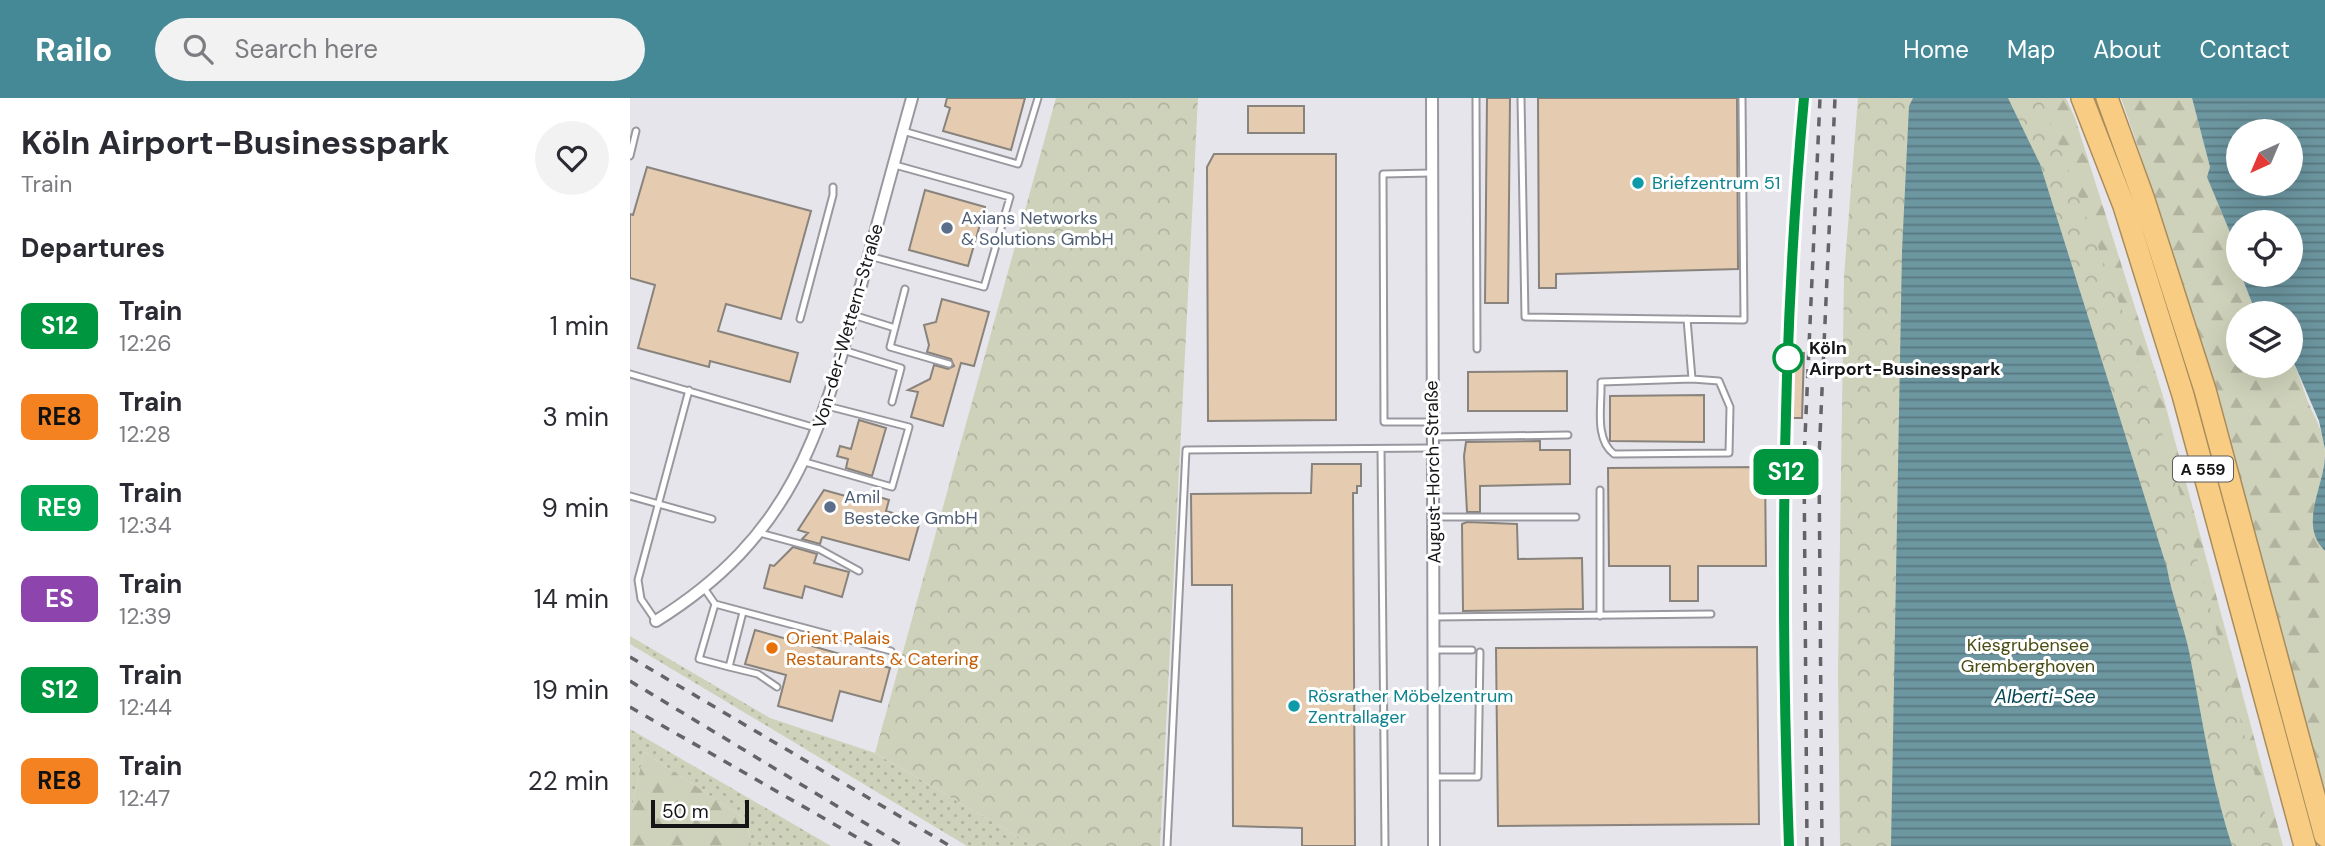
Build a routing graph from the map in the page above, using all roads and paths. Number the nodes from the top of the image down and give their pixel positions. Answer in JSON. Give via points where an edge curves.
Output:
{"nodes":[{"id":1,"x":912,"y":98,"type":"edge"},
{"id":2,"x":1038,"y":98,"type":"edge"},
{"id":3,"x":1432,"y":98,"type":"edge"},
{"id":4,"x":1476,"y":98,"type":"edge"},
{"id":5,"x":1521,"y":98,"type":"edge"},
{"id":6,"x":1742,"y":98,"type":"edge"},
{"id":7,"x":2082,"y":98,"type":"edge"},
{"id":8,"x":2107,"y":98,"type":"edge"},
{"id":9,"x":636,"y":131,"type":"dead end"},
{"id":10,"x":903,"y":131,"type":"junction"},
{"id":11,"x":630,"y":156,"type":"edge"},
{"id":12,"x":894,"y":164,"type":"junction"},
{"id":13,"x":1432,"y":173,"type":"junction"},
{"id":14,"x":833,"y":187,"type":"dead end"},
{"id":15,"x":869,"y":256,"type":"junction"},
{"id":16,"x":905,"y":289,"type":"dead end"},
{"id":17,"x":852,"y":315,"type":"junction"},
{"id":18,"x":800,"y":319,"type":"dead end"},
{"id":19,"x":1687,"y":319,"type":"junction"},
{"id":20,"x":895,"y":328,"type":"junction"},
{"id":21,"x":1477,"y":349,"type":"dead end"},
{"id":22,"x":843,"y":350,"type":"junction"},
{"id":23,"x":949,"y":364,"type":"dead end"},
{"id":24,"x":630,"y":374,"type":"edge"},
{"id":25,"x":1692,"y":379,"type":"junction"},
{"id":26,"x":689,"y":390,"type":"junction"},
{"id":27,"x":892,"y":402,"type":"dead end"},
{"id":28,"x":827,"y":406,"type":"junction"},
{"id":29,"x":1432,"y":422,"type":"junction"},
{"id":30,"x":819,"y":429,"type":"junction"},
{"id":31,"x":1567,"y":435,"type":"dead end"},
{"id":32,"x":1432,"y":443,"type":"junction"},
{"id":33,"x":1381,"y":449,"type":"junction"},
{"id":34,"x":805,"y":463,"type":"junction"},
{"id":35,"x":1600,"y":490,"type":"dead end"},
{"id":36,"x":630,"y":496,"type":"edge"},
{"id":37,"x":658,"y":504,"type":"junction"},
{"id":38,"x":1433,"y":517,"type":"junction"},
{"id":39,"x":1576,"y":517,"type":"dead end"},
{"id":40,"x":712,"y":519,"type":"dead end"},
{"id":41,"x":760,"y":533,"type":"junction"},
{"id":42,"x":859,"y":571,"type":"dead end"},
{"id":43,"x":704,"y":587,"type":"junction"},
{"id":44,"x":715,"y":604,"type":"junction"},
{"id":45,"x":743,"y":612,"type":"junction"},
{"id":46,"x":1711,"y":614,"type":"dead end"},
{"id":47,"x":1600,"y":616,"type":"junction"},
{"id":48,"x":1435,"y":617,"type":"junction"},
{"id":49,"x":656,"y":621,"type":"joint"},
{"id":50,"x":1435,"y":650,"type":"junction"},
{"id":51,"x":1472,"y":650,"type":"dead end"},
{"id":52,"x":891,"y":652,"type":"dead end"},
{"id":53,"x":1480,"y":652,"type":"dead end"},
{"id":54,"x":729,"y":667,"type":"junction"},
{"id":55,"x":777,"y":687,"type":"dead end"},
{"id":56,"x":1434,"y":777,"type":"junction"},
{"id":57,"x":2325,"y":836,"type":"edge"},
{"id":58,"x":1167,"y":846,"type":"edge"},
{"id":59,"x":1385,"y":846,"type":"edge"},
{"id":60,"x":1434,"y":846,"type":"edge"},
{"id":61,"x":2305,"y":846,"type":"edge"}],
"edges":[{"from":1,"to":10,"type":"street","name":"Von-der-Wettern-Straße"},
{"from":2,"to":10,"type":"lane","via":[[1018,164]]},
{"from":3,"to":13,"type":"street","name":"August-Horch-Straße"},
{"from":4,"to":21,"type":"lane"},
{"from":5,"to":19,"type":"lane","via":[[1525,317]]},
{"from":6,"to":19,"type":"lane","via":[[1744,320]]},
{"from":7,"to":61,"type":"highway","number":"A 559","via":[[2124,206],[2171,355]]},
{"from":8,"to":57,"type":"highway","number":"A 559","via":[[2205,390]]},
{"from":9,"to":11,"type":"lane"},
{"from":10,"to":12,"type":"street","name":"Von-der-Wettern-Straße"},
{"from":12,"to":15,"type":"street","name":"Von-der-Wettern-Straße"},
{"from":12,"to":15,"type":"lane","via":[[1010,197],[984,287]]},
{"from":13,"to":29,"type":"street","name":"August-Horch-Straße"},
{"from":13,"to":29,"type":"lane","via":[[1383,174],[1384,422]]},
{"from":14,"to":18,"type":"lane"},
{"from":15,"to":17,"type":"street","name":"Von-der-Wettern-Straße"},
{"from":16,"to":20,"type":"lane"},
{"from":17,"to":20,"type":"lane"},
{"from":17,"to":22,"type":"street","name":"Von-der-Wettern-Straße"},
{"from":19,"to":25,"type":"lane"},
{"from":20,"to":23,"type":"lane","via":[[890,347]]},
{"from":22,"to":27,"type":"lane","via":[[901,368]]},
{"from":22,"to":28,"type":"street","name":"Von-der-Wettern-Straße"},
{"from":24,"to":26,"type":"lane"},
{"from":25,"to":25,"type":"lane","via":[[1601,382],[1606,448],[1614,454],[1729,453],[1730,407],[1718,381]]},
{"from":26,"to":30,"type":"lane"},
{"from":26,"to":37,"type":"lane"},
{"from":28,"to":30,"type":"street","name":"Von-der-Wettern-Straße"},
{"from":28,"to":34,"type":"lane","via":[[909,427],[892,487]]},
{"from":29,"to":32,"type":"street","name":"August-Horch-Straße"},
{"from":30,"to":34,"type":"street","name":"Von-der-Wettern-Straße"},
{"from":31,"to":32,"type":"lane"},
{"from":32,"to":33,"type":"lane"},
{"from":32,"to":38,"type":"street","name":"August-Horch-Straße"},
{"from":33,"to":58,"type":"lane","via":[[1186,450]]},
{"from":33,"to":59,"type":"lane"},
{"from":34,"to":41,"type":"street","name":"Von-der-Wettern-Straße"},
{"from":35,"to":47,"type":"lane"},
{"from":36,"to":37,"type":"lane"},
{"from":37,"to":40,"type":"lane"},
{"from":37,"to":49,"type":"lane","via":[[638,580],[641,599]]},
{"from":38,"to":39,"type":"lane"},
{"from":38,"to":48,"type":"street","name":"August-Horch-Straße"},
{"from":41,"to":42,"type":"lane","via":[[819,549]]},
{"from":41,"to":43,"type":"street","name":"Von-der-Wettern-Straße"},
{"from":43,"to":44,"type":"lane"},
{"from":43,"to":49,"type":"street","name":"Von-der-Wettern-Straße"},
{"from":44,"to":45,"type":"lane"},
{"from":44,"to":54,"type":"lane","via":[[699,659]]},
{"from":45,"to":52,"type":"lane"},
{"from":45,"to":54,"type":"lane"},
{"from":46,"to":47,"type":"lane"},
{"from":47,"to":48,"type":"lane"},
{"from":48,"to":50,"type":"street","name":"August-Horch-Straße"},
{"from":50,"to":51,"type":"lane"},
{"from":50,"to":56,"type":"street","name":"August-Horch-Straße"},
{"from":53,"to":56,"type":"lane","via":[[1478,777]]},
{"from":54,"to":55,"type":"lane","via":[[758,674]]},
{"from":56,"to":60,"type":"street","name":"August-Horch-Straße"}]}
